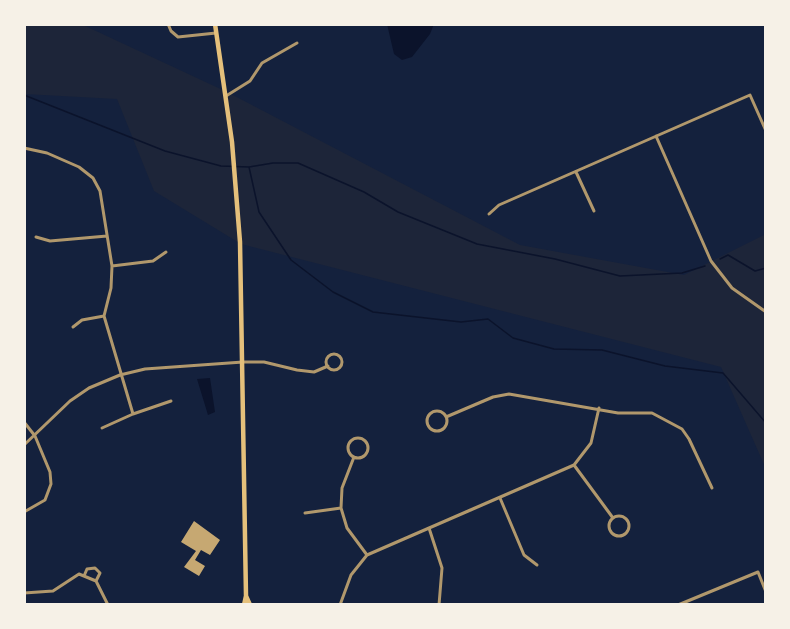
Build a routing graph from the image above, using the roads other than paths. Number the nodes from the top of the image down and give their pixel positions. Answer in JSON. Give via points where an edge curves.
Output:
{"nodes":[{"id":1,"x":168,"y":24,"type":"edge"},
{"id":2,"x":215,"y":24,"type":"edge"},
{"id":3,"x":216,"y":33,"type":"junction"},
{"id":4,"x":297,"y":43,"type":"dead end"},
{"id":5,"x":226,"y":96,"type":"junction"},
{"id":6,"x":766,"y":131,"type":"edge"},
{"id":7,"x":656,"y":136,"type":"junction"},
{"id":8,"x":24,"y":148,"type":"edge"},
{"id":9,"x":576,"y":172,"type":"junction"},
{"id":10,"x":594,"y":211,"type":"dead end"},
{"id":11,"x":489,"y":214,"type":"dead end"},
{"id":12,"x":107,"y":236,"type":"junction"},
{"id":13,"x":36,"y":237,"type":"dead end"},
{"id":14,"x":166,"y":252,"type":"dead end"},
{"id":15,"x":112,"y":266,"type":"junction"},
{"id":16,"x":766,"y":312,"type":"edge"},
{"id":17,"x":104,"y":316,"type":"junction"},
{"id":18,"x":73,"y":327,"type":"dead end"},
{"id":19,"x":243,"y":362,"type":"junction"},
{"id":20,"x":328,"y":366,"type":"junction"},
{"id":21,"x":120,"y":375,"type":"junction"},
{"id":22,"x":171,"y":401,"type":"dead end"},
{"id":23,"x":599,"y":408,"type":"junction"},
{"id":24,"x":133,"y":414,"type":"junction"},
{"id":25,"x":446,"y":417,"type":"junction"},
{"id":26,"x":24,"y":422,"type":"edge"},
{"id":27,"x":102,"y":428,"type":"dead end"},
{"id":28,"x":35,"y":436,"type":"junction"},
{"id":29,"x":24,"y":445,"type":"edge"},
{"id":30,"x":354,"y":457,"type":"junction"},
{"id":31,"x":574,"y":465,"type":"junction"},
{"id":32,"x":712,"y":488,"type":"dead end"},
{"id":33,"x":500,"y":498,"type":"junction"},
{"id":34,"x":341,"y":508,"type":"junction"},
{"id":35,"x":24,"y":512,"type":"edge"},
{"id":36,"x":305,"y":513,"type":"dead end"},
{"id":37,"x":613,"y":518,"type":"junction"},
{"id":38,"x":429,"y":528,"type":"junction"},
{"id":39,"x":367,"y":555,"type":"junction"},
{"id":40,"x":537,"y":565,"type":"dead end"},
{"id":41,"x":84,"y":576,"type":"junction"},
{"id":42,"x":96,"y":581,"type":"junction"},
{"id":43,"x":766,"y":592,"type":"edge"},
{"id":44,"x":24,"y":593,"type":"edge"},
{"id":45,"x":246,"y":596,"type":"junction"},
{"id":46,"x":108,"y":605,"type":"edge"},
{"id":47,"x":244,"y":605,"type":"edge"},
{"id":48,"x":250,"y":605,"type":"edge"},
{"id":49,"x":340,"y":605,"type":"edge"},
{"id":50,"x":439,"y":605,"type":"edge"},
{"id":51,"x":678,"y":605,"type":"edge"}],
"edges":[{"from":1,"to":3,"type":"street","via":[[178,37]]},
{"from":2,"to":3,"type":"main road"},
{"from":3,"to":5,"type":"main road"},
{"from":4,"to":5,"type":"street","via":[[262,63],[250,81]]},
{"from":5,"to":19,"type":"main road","via":[[235,175]]},
{"from":6,"to":7,"type":"street","via":[[750,95]]},
{"from":7,"to":9,"type":"street"},
{"from":7,"to":16,"type":"street","via":[[711,261],[732,288]]},
{"from":8,"to":12,"type":"street","via":[[71,163],[93,178],[103,199]]},
{"from":9,"to":10,"type":"street"},
{"from":9,"to":11,"type":"street","via":[[499,205]]},
{"from":12,"to":13,"type":"street","via":[[50,241]]},
{"from":12,"to":15,"type":"street"},
{"from":14,"to":15,"type":"street","via":[[153,261]]},
{"from":15,"to":17,"type":"street"},
{"from":17,"to":18,"type":"street","via":[[82,320]]},
{"from":17,"to":21,"type":"street"},
{"from":19,"to":20,"type":"street","via":[[315,372]]},
{"from":19,"to":21,"type":"street","via":[[145,369]]},
{"from":19,"to":45,"type":"main road"},
{"from":20,"to":20,"type":"street","via":[[341,366],[339,356],[329,356]]},
{"from":21,"to":24,"type":"street"},
{"from":21,"to":28,"type":"street","via":[[70,401]]},
{"from":22,"to":24,"type":"street"},
{"from":23,"to":25,"type":"street","via":[[508,394]]},
{"from":23,"to":31,"type":"street","via":[[591,443]]},
{"from":23,"to":32,"type":"street","via":[[618,413],[652,413],[672,422],[689,438]]},
{"from":24,"to":27,"type":"street"},
{"from":25,"to":25,"type":"street","via":[[435,412],[428,418],[428,425],[441,430],[447,423]]},
{"from":26,"to":28,"type":"street"},
{"from":28,"to":29,"type":"street"},
{"from":28,"to":35,"type":"street","via":[[51,484],[45,500]]},
{"from":30,"to":30,"type":"street","via":[[348,447],[361,439],[367,451],[362,457]]},
{"from":30,"to":34,"type":"street","via":[[342,488]]},
{"from":31,"to":33,"type":"street"},
{"from":31,"to":37,"type":"street"},
{"from":33,"to":38,"type":"street"},
{"from":33,"to":40,"type":"street","via":[[524,555]]},
{"from":34,"to":36,"type":"street"},
{"from":34,"to":39,"type":"street","via":[[347,528]]},
{"from":37,"to":37,"type":"street","via":[[611,532],[616,536],[625,534],[629,525],[626,519]]},
{"from":38,"to":39,"type":"street"},
{"from":38,"to":50,"type":"street","via":[[442,568]]},
{"from":39,"to":49,"type":"street","via":[[351,575]]},
{"from":41,"to":42,"type":"street"},
{"from":41,"to":42,"type":"street","via":[[87,569],[95,568],[100,576]]},
{"from":41,"to":44,"type":"street","via":[[74,576],[53,591]]},
{"from":42,"to":46,"type":"street"},
{"from":43,"to":51,"type":"street","via":[[758,572]]},
{"from":45,"to":47,"type":"main road"},
{"from":45,"to":48,"type":"main road"}]}
